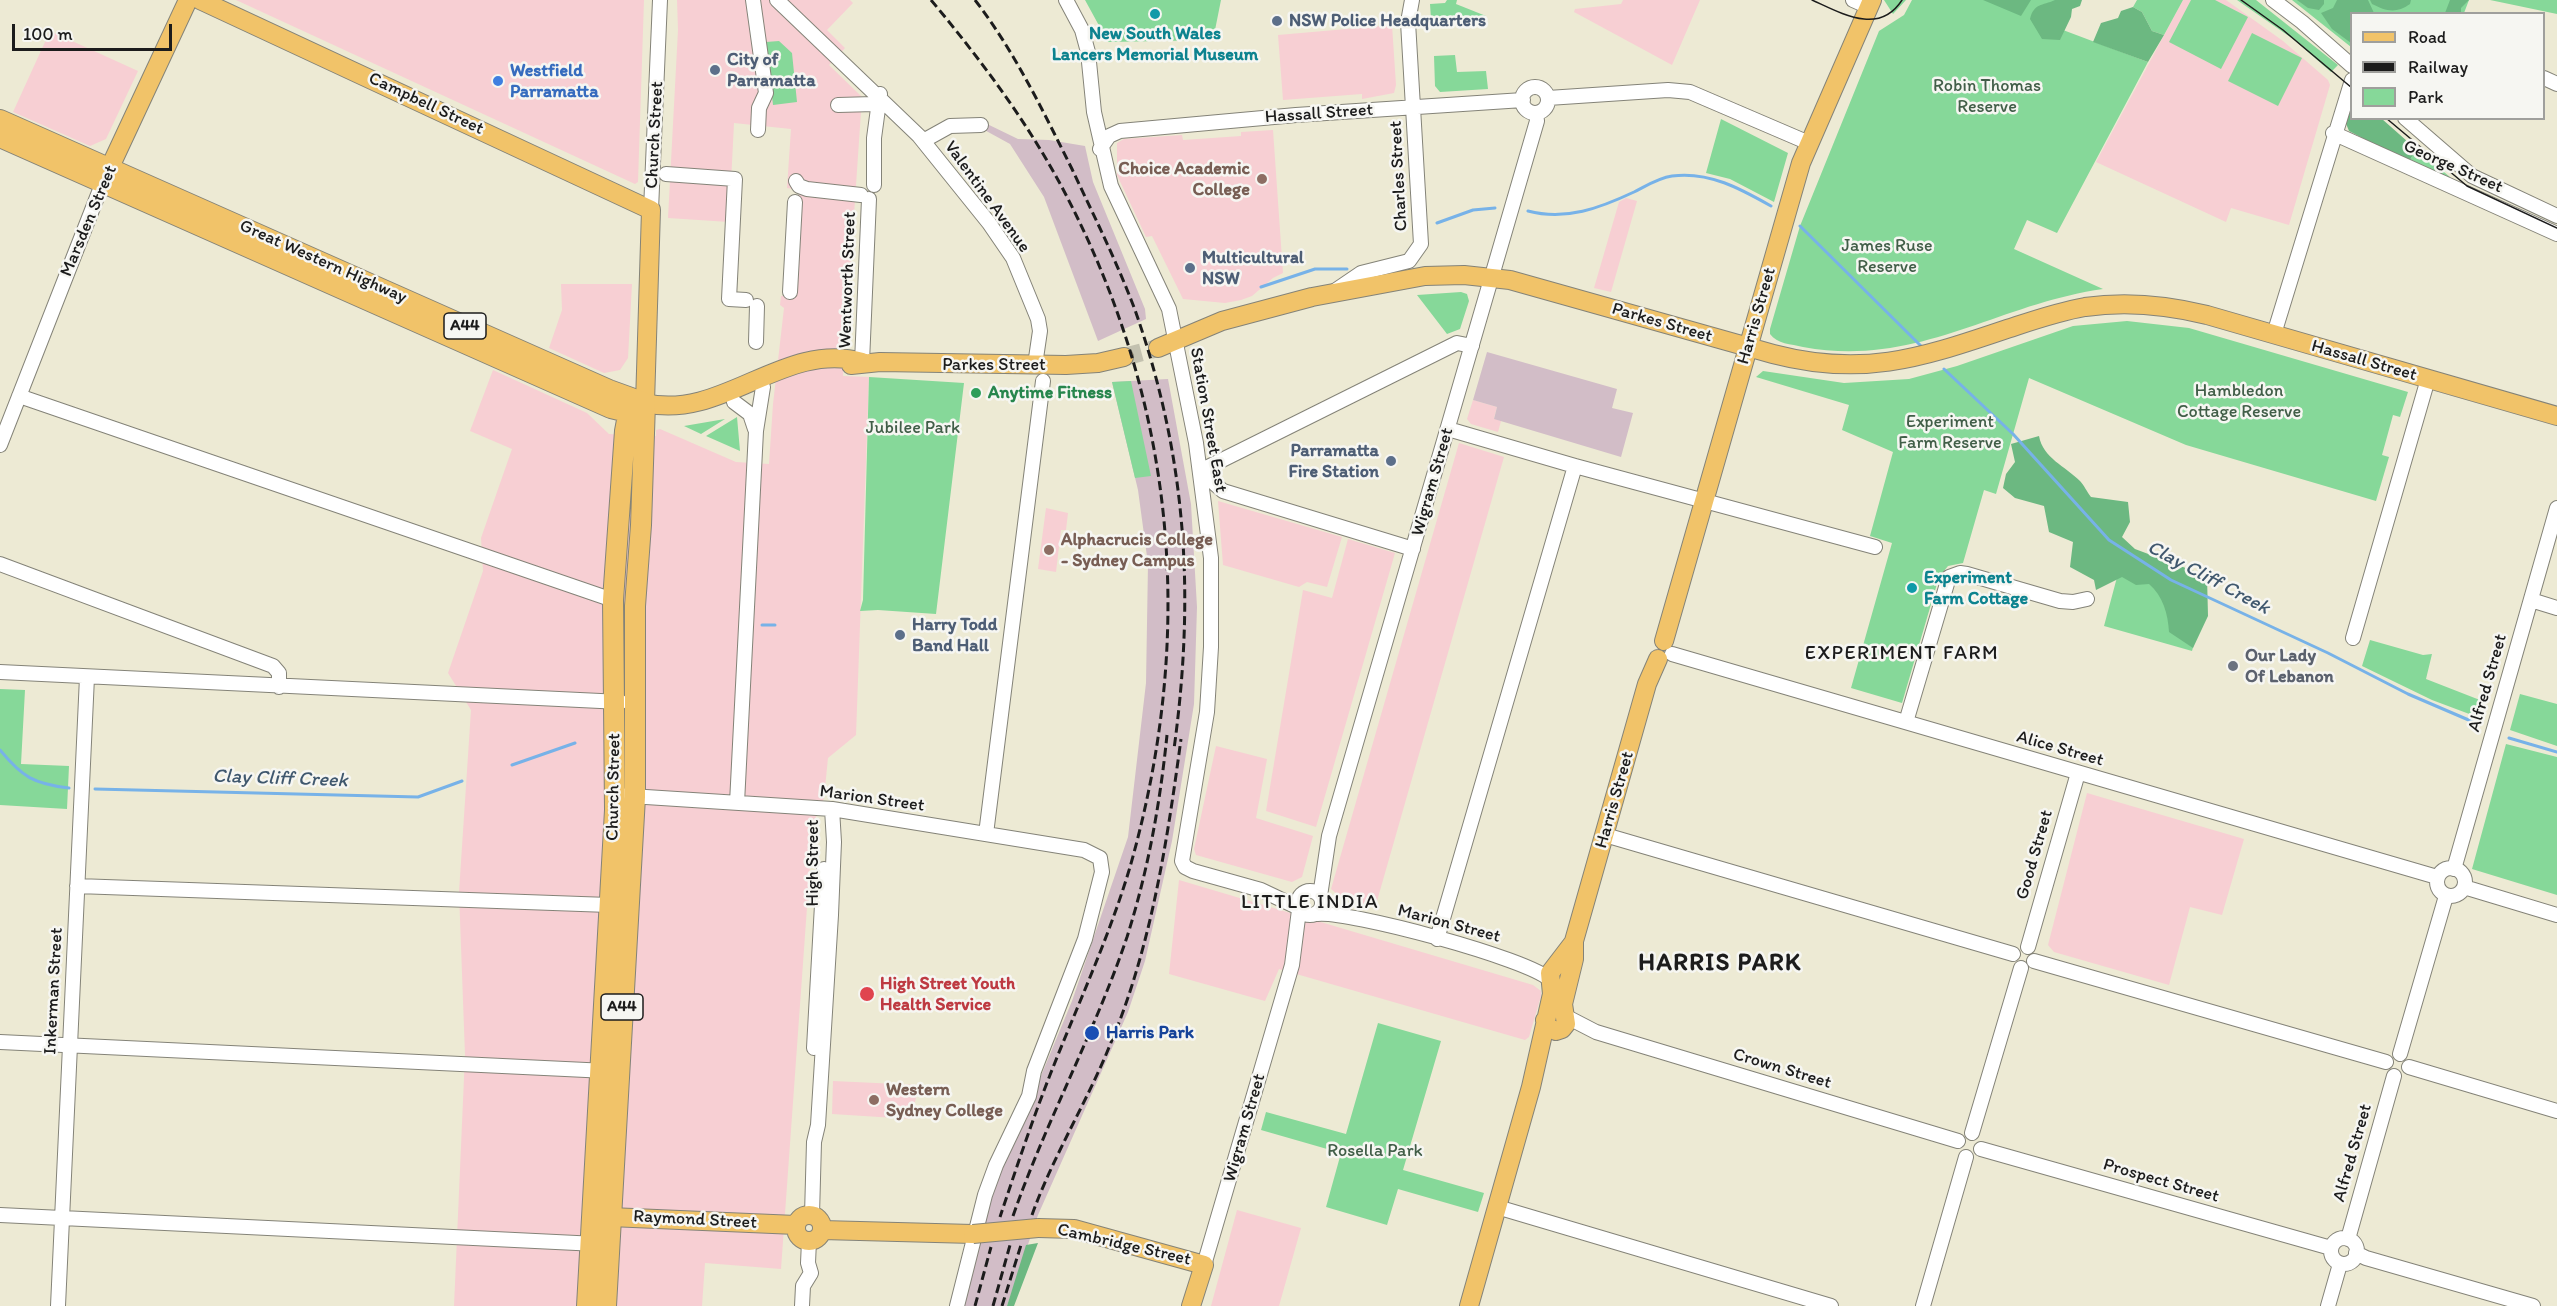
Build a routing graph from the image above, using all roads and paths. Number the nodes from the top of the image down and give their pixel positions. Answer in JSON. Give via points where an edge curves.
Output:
{"nodes":[{"id":1,"x":188,"y":0,"type":"edge"},
{"id":2,"x":200,"y":0,"type":"edge"},
{"id":3,"x":660,"y":0,"type":"edge"},
{"id":4,"x":753,"y":0,"type":"edge"},
{"id":5,"x":777,"y":0,"type":"edge"},
{"id":6,"x":785,"y":0,"type":"edge"},
{"id":7,"x":1066,"y":0,"type":"edge"},
{"id":8,"x":1412,"y":0,"type":"edge"},
{"id":9,"x":2273,"y":0,"type":"edge"},
{"id":10,"x":1865,"y":2,"type":"edge"},
{"id":11,"x":2350,"y":64,"type":"edge"},
{"id":12,"x":2350,"y":86,"type":"edge"},
{"id":13,"x":766,"y":93,"type":"junction"},
{"id":14,"x":1548,"y":98,"type":"junction"},
{"id":15,"x":1522,"y":100,"type":"junction"},
{"id":16,"x":876,"y":103,"type":"junction"},
{"id":17,"x":838,"y":105,"type":"dead end"},
{"id":18,"x":1413,"y":107,"type":"junction"},
{"id":19,"x":768,"y":113,"type":"dead end"},
{"id":20,"x":1536,"y":113,"type":"junction"},
{"id":21,"x":0,"y":120,"type":"edge"},
{"id":22,"x":2407,"y":120,"type":"edge"},
{"id":23,"x":981,"y":125,"type":"dead end"},
{"id":24,"x":758,"y":130,"type":"dead end"},
{"id":25,"x":2333,"y":133,"type":"junction"},
{"id":26,"x":0,"y":137,"type":"edge"},
{"id":27,"x":923,"y":141,"type":"junction"},
{"id":28,"x":1809,"y":142,"type":"junction"},
{"id":29,"x":1100,"y":149,"type":"junction"},
{"id":30,"x":666,"y":174,"type":"dead end"},
{"id":31,"x":107,"y":175,"type":"junction"},
{"id":32,"x":795,"y":202,"type":"dead end"},
{"id":33,"x":651,"y":210,"type":"junction"},
{"id":34,"x":2557,"y":216,"type":"edge"},
{"id":35,"x":2557,"y":234,"type":"edge"},
{"id":36,"x":1492,"y":277,"type":"junction"},
{"id":37,"x":790,"y":292,"type":"dead end"},
{"id":38,"x":1331,"y":293,"type":"junction"},
{"id":39,"x":2170,"y":308,"type":"joint"},
{"id":40,"x":2274,"y":334,"type":"junction"},
{"id":41,"x":1176,"y":340,"type":"junction"},
{"id":42,"x":756,"y":342,"type":"dead end"},
{"id":43,"x":1472,"y":346,"type":"junction"},
{"id":44,"x":1748,"y":347,"type":"junction"},
{"id":45,"x":1158,"y":348,"type":"tunnel mouth"},
{"id":46,"x":1124,"y":357,"type":"tunnel mouth"},
{"id":47,"x":862,"y":362,"type":"junction"},
{"id":48,"x":1039,"y":373,"type":"junction"},
{"id":49,"x":2428,"y":379,"type":"junction"},
{"id":50,"x":763,"y":387,"type":"junction"},
{"id":51,"x":19,"y":396,"type":"junction"},
{"id":52,"x":734,"y":402,"type":"junction"},
{"id":53,"x":632,"y":407,"type":"junction"},
{"id":54,"x":2557,"y":416,"type":"edge"},
{"id":55,"x":1448,"y":429,"type":"junction"},
{"id":56,"x":756,"y":431,"type":"junction"},
{"id":57,"x":0,"y":445,"type":"edge"},
{"id":58,"x":1575,"y":466,"type":"junction"},
{"id":59,"x":1200,"y":471,"type":"junction"},
{"id":60,"x":1704,"y":499,"type":"junction"},
{"id":61,"x":2557,"y":508,"type":"edge"},
{"id":62,"x":1875,"y":547,"type":"dead end"},
{"id":63,"x":1413,"y":549,"type":"junction"},
{"id":64,"x":0,"y":564,"type":"edge"},
{"id":65,"x":2087,"y":599,"type":"dead end"},
{"id":66,"x":613,"y":600,"type":"junction"},
{"id":67,"x":2531,"y":600,"type":"junction"},
{"id":68,"x":2557,"y":608,"type":"edge"},
{"id":69,"x":2353,"y":638,"type":"dead end"},
{"id":70,"x":1665,"y":651,"type":"junction"},
{"id":71,"x":0,"y":672,"type":"edge"},
{"id":72,"x":87,"y":677,"type":"junction"},
{"id":73,"x":279,"y":687,"type":"junction"},
{"id":74,"x":614,"y":702,"type":"junction"},
{"id":75,"x":635,"y":703,"type":"junction"},
{"id":76,"x":1906,"y":722,"type":"junction"},
{"id":77,"x":2078,"y":773,"type":"junction"},
{"id":78,"x":625,"y":796,"type":"junction"},
{"id":79,"x":737,"y":804,"type":"junction"},
{"id":80,"x":832,"y":810,"type":"junction"},
{"id":81,"x":986,"y":834,"type":"junction"},
{"id":82,"x":1605,"y":835,"type":"junction"},
{"id":83,"x":1183,"y":864,"type":"joint"},
{"id":84,"x":2454,"y":868,"type":"junction"},
{"id":85,"x":2438,"y":877,"type":"junction"},
{"id":86,"x":77,"y":886,"type":"junction"},
{"id":87,"x":2464,"y":887,"type":"junction"},
{"id":88,"x":2446,"y":896,"type":"junction"},
{"id":89,"x":1310,"y":904,"type":"junction"},
{"id":90,"x":609,"y":905,"type":"junction"},
{"id":91,"x":2557,"y":915,"type":"edge"},
{"id":92,"x":1437,"y":939,"type":"junction"},
{"id":93,"x":2028,"y":947,"type":"junction"},
{"id":94,"x":2013,"y":954,"type":"junction"},
{"id":95,"x":2034,"y":961,"type":"junction"},
{"id":96,"x":2021,"y":968,"type":"junction"},
{"id":97,"x":1558,"y":972,"type":"junction"},
{"id":98,"x":1557,"y":1025,"type":"junction"},
{"id":99,"x":0,"y":1042,"type":"edge"},
{"id":100,"x":69,"y":1045,"type":"junction"},
{"id":101,"x":2400,"y":1054,"type":"junction"},
{"id":102,"x":2386,"y":1062,"type":"junction"},
{"id":103,"x":2409,"y":1067,"type":"junction"},
{"id":104,"x":609,"y":1071,"type":"junction"},
{"id":105,"x":2394,"y":1076,"type":"junction"},
{"id":106,"x":2557,"y":1111,"type":"edge"},
{"id":107,"x":1972,"y":1133,"type":"junction"},
{"id":108,"x":1958,"y":1141,"type":"junction"},
{"id":109,"x":1981,"y":1149,"type":"junction"},
{"id":110,"x":1966,"y":1157,"type":"junction"},
{"id":111,"x":1497,"y":1207,"type":"junction"},
{"id":112,"x":0,"y":1215,"type":"edge"},
{"id":113,"x":62,"y":1218,"type":"junction"},
{"id":114,"x":602,"y":1219,"type":"junction"},
{"id":115,"x":810,"y":1227,"type":"junction"},
{"id":116,"x":973,"y":1234,"type":"junction"},
{"id":117,"x":2348,"y":1239,"type":"junction"},
{"id":118,"x":585,"y":1243,"type":"junction"},
{"id":119,"x":2331,"y":1248,"type":"junction"},
{"id":120,"x":2356,"y":1253,"type":"junction"},
{"id":121,"x":609,"y":1256,"type":"junction"},
{"id":122,"x":2340,"y":1263,"type":"junction"},
{"id":123,"x":1204,"y":1264,"type":"junction"},
{"id":124,"x":58,"y":1306,"type":"edge"},
{"id":125,"x":587,"y":1306,"type":"edge"},
{"id":126,"x":606,"y":1306,"type":"edge"},
{"id":127,"x":802,"y":1306,"type":"edge"},
{"id":128,"x":957,"y":1306,"type":"edge"},
{"id":129,"x":1191,"y":1306,"type":"edge"},
{"id":130,"x":1469,"y":1306,"type":"edge"},
{"id":131,"x":1831,"y":1306,"type":"edge"},
{"id":132,"x":1923,"y":1306,"type":"edge"},
{"id":133,"x":2328,"y":1306,"type":"edge"},
{"id":134,"x":2533,"y":1306,"type":"edge"}],
"edges":[{"from":1,"to":31,"type":"main road","name":"Marsden Street"},
{"from":2,"to":33,"type":"main road","name":"Campbell Street"},
{"from":3,"to":33,"type":"street","name":"Church Street"},
{"from":4,"to":13,"type":"street"},
{"from":5,"to":16,"type":"street"},
{"from":6,"to":16,"type":"street","via":[[875,87],[880,93]]},
{"from":7,"to":29,"type":"street","name":"Station Street East","via":[[1082,30],[1088,52]]},
{"from":8,"to":18,"type":"street","name":"Charles Street","via":[[1408,22]]},
{"from":9,"to":11,"type":"street"},
{"from":10,"to":28,"type":"main road","name":"Harris Street"},
{"from":12,"to":25,"type":"street"},
{"from":13,"to":19,"type":"street"},
{"from":13,"to":24,"type":"street","via":[[759,108]]},
{"from":14,"to":15,"type":"street","via":[[1536,87],[1528,90]]},
{"from":14,"to":20,"type":"street","via":[[1544,110]]},
{"from":14,"to":28,"type":"street","via":[[1690,92]]},
{"from":15,"to":18,"type":"street","name":"Hassall Street"},
{"from":15,"to":20,"type":"street","via":[[1528,110]]},
{"from":16,"to":17,"type":"street"},
{"from":16,"to":27,"type":"street","name":"Valentine Avenue","via":[[897,114]]},
{"from":16,"to":47,"type":"street","name":"Wentworth Street","via":[[870,121],[866,190]]},
{"from":18,"to":29,"type":"street","name":"Hassall Street","via":[[1115,132]]},
{"from":18,"to":38,"type":"street","name":"Charles Street","via":[[1421,244],[1409,261],[1361,273]]},
{"from":20,"to":36,"type":"street","name":"Wigram Street","via":[[1537,121]]},
{"from":21,"to":31,"type":"highway","name":"Great Western Highway","number":"A44"},
{"from":22,"to":34,"type":"street","name":"George Street","via":[[2472,176]]},
{"from":23,"to":27,"type":"street","via":[[950,126]]},
{"from":25,"to":35,"type":"street","name":"George Street"},
{"from":25,"to":40,"type":"street"},
{"from":26,"to":31,"type":"highway","name":"Great Western Highway","number":"A44"},
{"from":27,"to":48,"type":"street","name":"Valentine Avenue","via":[[1013,258],[1038,319]]},
{"from":28,"to":44,"type":"main road","name":"Harris Street"},
{"from":29,"to":41,"type":"street","name":"Station Street East","via":[[1116,200],[1169,309]]},
{"from":30,"to":42,"type":"street","via":[[735,179],[729,299],[751,303]]},
{"from":31,"to":51,"type":"street","name":"Marsden Street"},
{"from":31,"to":53,"type":"highway","name":"Great Western Highway","number":"A44"},
{"from":32,"to":37,"type":"street"},
{"from":33,"to":53,"type":"main road","name":"Church Street","via":[[649,270],[640,296]]},
{"from":36,"to":38,"type":"main road","name":"Parkes Street","via":[[1425,276]]},
{"from":36,"to":43,"type":"street","name":"Wigram Street"},
{"from":36,"to":44,"type":"main road","name":"Parkes Street"},
{"from":38,"to":41,"type":"main road","name":"Parkes Street","via":[[1222,321]]},
{"from":39,"to":40,"type":"main road","name":"Hassall Street"},
{"from":39,"to":44,"type":"main road","name":"Parkes Street","via":[[2129,304],[2065,311],[1918,358],[1878,364],[1827,364]]},
{"from":40,"to":49,"type":"main road","name":"Hassall Street"},
{"from":41,"to":45,"type":"main road","name":"Parkes Street"},
{"from":41,"to":59,"type":"street","name":"Station Street East"},
{"from":43,"to":55,"type":"street","name":"Wigram Street"},
{"from":43,"to":59,"type":"street","via":[[1457,343]]},
{"from":44,"to":60,"type":"main road","name":"Harris Street"},
{"from":46,"to":48,"type":"main road","name":"Parkes Street"},
{"from":47,"to":48,"type":"main road","name":"Parkes Street"},
{"from":47,"to":50,"type":"main road","name":"Parkes Street","via":[[803,373]]},
{"from":47,"to":53,"type":"main road","name":"Parkes Street","via":[[842,356],[804,360],[694,403]]},
{"from":48,"to":81,"type":"street","name":"Valentine Avenue"},
{"from":49,"to":54,"type":"main road","name":"Hassall Street"},
{"from":49,"to":69,"type":"street"},
{"from":50,"to":52,"type":"main road","name":"Parkes Street"},
{"from":50,"to":56,"type":"street"},
{"from":51,"to":57,"type":"street","name":"Marsden Street"},
{"from":51,"to":66,"type":"street"},
{"from":52,"to":53,"type":"main road","name":"Parkes Street","via":[[684,415]]},
{"from":52,"to":56,"type":"street","via":[[750,414]]},
{"from":53,"to":66,"type":"highway","name":"Church Street","number":"A44","via":[[625,431]]},
{"from":53,"to":75,"type":"highway","name":"Church Street","number":"A44"},
{"from":55,"to":58,"type":"street"},
{"from":55,"to":63,"type":"street","name":"Wigram Street"},
{"from":56,"to":79,"type":"street"},
{"from":58,"to":60,"type":"street"},
{"from":58,"to":92,"type":"street"},
{"from":59,"to":63,"type":"street","via":[[1223,491]]},
{"from":59,"to":83,"type":"street","name":"Station Street East","via":[[1211,558],[1211,647],[1207,712]]},
{"from":60,"to":62,"type":"street"},
{"from":60,"to":70,"type":"main road","name":"Harris Street"},
{"from":61,"to":67,"type":"street","name":"Alfred Street"},
{"from":63,"to":89,"type":"street","name":"Wigram Street"},
{"from":64,"to":73,"type":"street","via":[[273,666],[279,673]]},
{"from":65,"to":76,"type":"street","via":[[2060,601],[1967,574],[1949,577]]},
{"from":66,"to":74,"type":"highway","name":"Church Street","number":"A44"},
{"from":67,"to":68,"type":"street"},
{"from":67,"to":84,"type":"street","name":"Alfred Street"},
{"from":70,"to":76,"type":"street","name":"Alice Street"},
{"from":70,"to":82,"type":"main road","name":"Harris Street","via":[[1647,684]]},
{"from":71,"to":72,"type":"street"},
{"from":72,"to":73,"type":"street"},
{"from":72,"to":86,"type":"street","name":"Inkerman Street"},
{"from":73,"to":74,"type":"street"},
{"from":74,"to":75,"type":"street"},
{"from":74,"to":78,"type":"highway","name":"Church Street","number":"A44"},
{"from":75,"to":78,"type":"highway","name":"Church Street","number":"A44"},
{"from":76,"to":77,"type":"street","name":"Alice Street"},
{"from":77,"to":85,"type":"street","name":"Alice Street"},
{"from":77,"to":93,"type":"street","name":"Good Street"},
{"from":78,"to":79,"type":"street","name":"Marion Street"},
{"from":78,"to":90,"type":"highway","name":"Church Street","number":"A44"},
{"from":78,"to":104,"type":"highway","name":"Church Street","number":"A44"},
{"from":79,"to":80,"type":"street","name":"Marion Street"},
{"from":80,"to":81,"type":"street","name":"Marion Street"},
{"from":80,"to":115,"type":"street","name":"High Street","via":[[825,841],[809,1123],[814,1142]]},
{"from":81,"to":116,"type":"street","name":"Marion Street","via":[[1084,850],[1100,858],[1102,872],[1088,928],[1029,1096],[996,1165]]},
{"from":82,"to":94,"type":"street"},
{"from":82,"to":97,"type":"main road","name":"Harris Street","via":[[1574,941]]},
{"from":83,"to":89,"type":"street","name":"Marion Street","via":[[1193,872]]},
{"from":84,"to":85,"type":"street","via":[[2443,870]]},
{"from":84,"to":87,"type":"street","via":[[2463,875]]},
{"from":85,"to":88,"type":"street","via":[[2439,890]]},
{"from":86,"to":90,"type":"street"},
{"from":86,"to":100,"type":"street","name":"Inkerman Street"},
{"from":87,"to":88,"type":"street","via":[[2458,894]]},
{"from":87,"to":91,"type":"street"},
{"from":88,"to":101,"type":"street"},
{"from":89,"to":92,"type":"street","name":"Marion Street"},
{"from":89,"to":123,"type":"street","name":"Wigram Street"},
{"from":90,"to":104,"type":"highway","name":"Church Street","number":"A44"},
{"from":92,"to":97,"type":"street","name":"Marion Street"},
{"from":93,"to":94,"type":"street"},
{"from":93,"to":95,"type":"street"},
{"from":94,"to":96,"type":"street","via":[[2015,964]]},
{"from":95,"to":96,"type":"street"},
{"from":95,"to":102,"type":"street"},
{"from":96,"to":107,"type":"street"},
{"from":97,"to":98,"type":"main road","via":[[1563,1004]]},
{"from":98,"to":108,"type":"street","name":"Crown Street","via":[[1596,1032]]},
{"from":98,"to":111,"type":"main road","via":[[1532,1087]]},
{"from":99,"to":100,"type":"street"},
{"from":100,"to":104,"type":"street"},
{"from":100,"to":113,"type":"street","name":"Inkerman Street"},
{"from":101,"to":102,"type":"street","via":[[2390,1056]]},
{"from":101,"to":103,"type":"street"},
{"from":102,"to":105,"type":"street","via":[[2386,1069]]},
{"from":103,"to":105,"type":"street","via":[[2402,1076]]},
{"from":103,"to":106,"type":"street"},
{"from":104,"to":114,"type":"highway","name":"Church Street","number":"A44"},
{"from":105,"to":117,"type":"street","name":"Alfred Street"},
{"from":107,"to":108,"type":"street"},
{"from":107,"to":109,"type":"street","via":[[1979,1138]]},
{"from":108,"to":110,"type":"street","via":[[1959,1153]]},
{"from":109,"to":110,"type":"street","via":[[1977,1155]]},
{"from":109,"to":119,"type":"street","name":"Prospect Street"},
{"from":110,"to":132,"type":"street"},
{"from":111,"to":130,"type":"main road"},
{"from":111,"to":131,"type":"street"},
{"from":112,"to":113,"type":"street"},
{"from":113,"to":118,"type":"street"},
{"from":113,"to":124,"type":"street","name":"Inkerman Street"},
{"from":114,"to":115,"type":"main road","name":"Raymond Street"},
{"from":114,"to":118,"type":"highway","name":"Church Street","number":"A44"},
{"from":114,"to":121,"type":"highway","name":"Church Street","number":"A44"},
{"from":115,"to":116,"type":"main road","name":"Raymond Street"},
{"from":115,"to":127,"type":"street","name":"High Street","via":[[808,1263],[812,1273],[803,1286]]},
{"from":116,"to":123,"type":"main road","name":"Cambridge Street","bridge":true,"via":[[1061,1227]]},
{"from":116,"to":128,"type":"street"},
{"from":117,"to":119,"type":"street","via":[[2340,1239]]},
{"from":117,"to":120,"type":"street"},
{"from":118,"to":121,"type":"street","via":[[602,1248]]},
{"from":118,"to":125,"type":"highway","name":"Church Street","number":"A44"},
{"from":119,"to":122,"type":"street","via":[[2333,1258]]},
{"from":120,"to":122,"type":"street","via":[[2351,1262]]},
{"from":120,"to":134,"type":"street"},
{"from":121,"to":126,"type":"highway","name":"Church Street","number":"A44"},
{"from":122,"to":133,"type":"street"},
{"from":123,"to":129,"type":"main road","name":"Wigram Street"}]}
